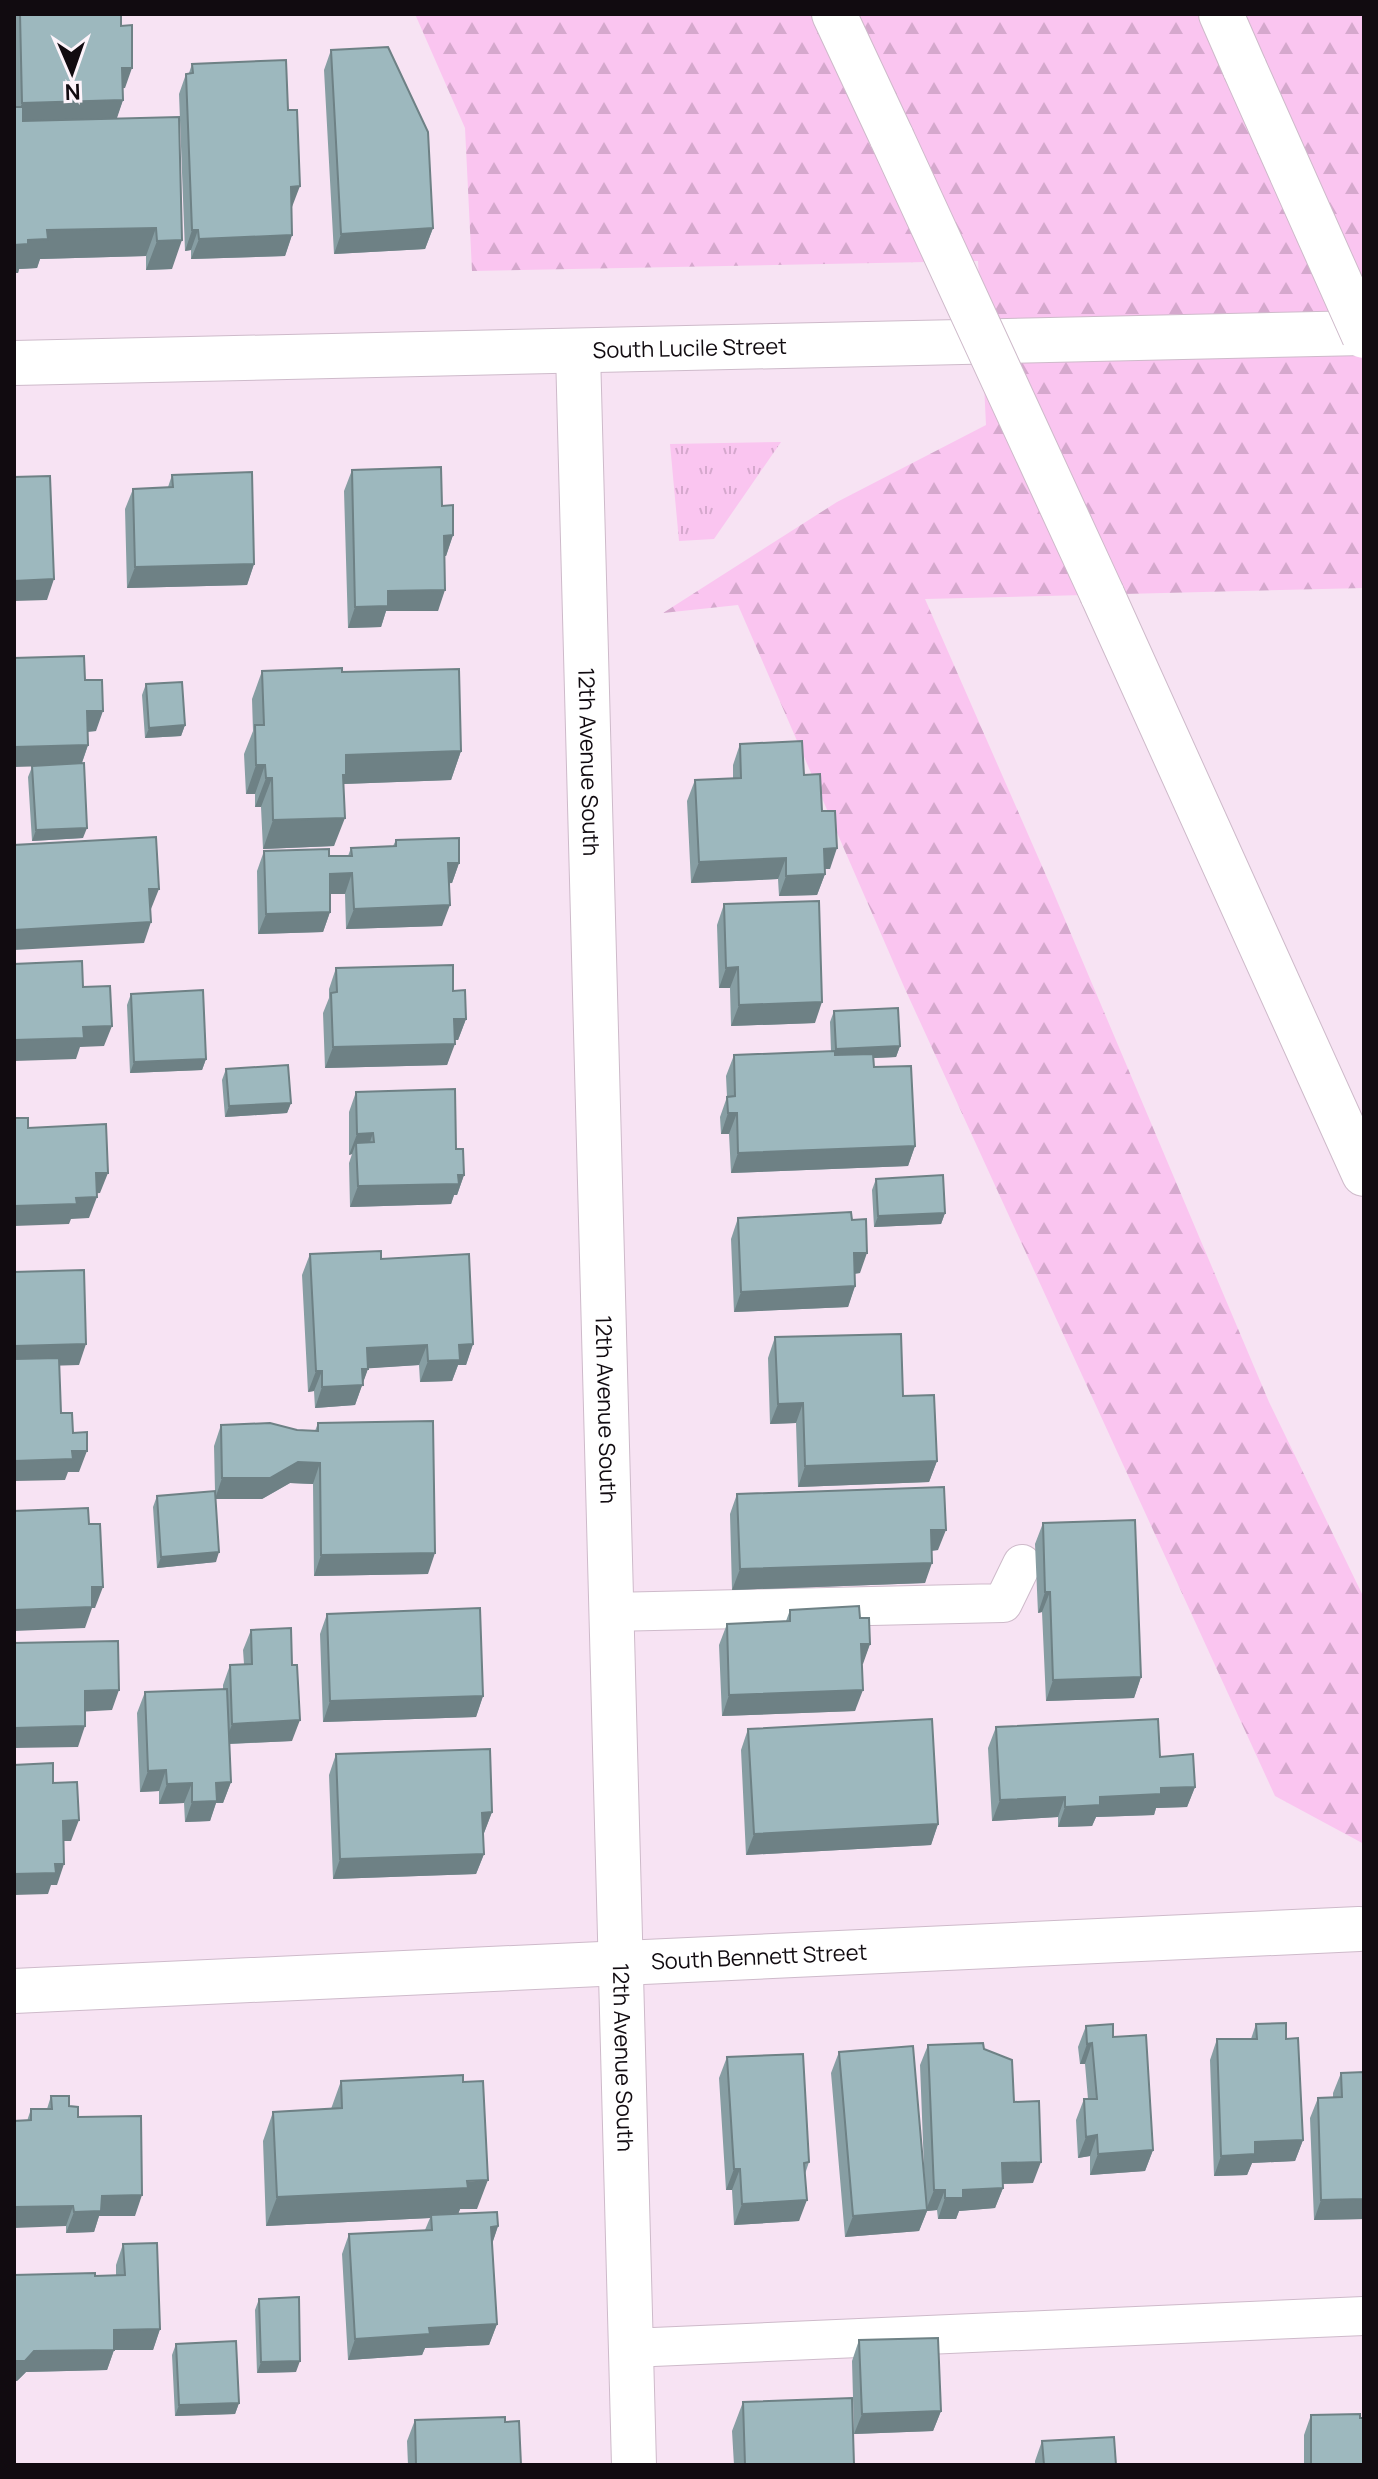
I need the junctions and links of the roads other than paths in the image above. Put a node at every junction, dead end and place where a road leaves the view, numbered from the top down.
1 (834, 14) edge
2 (1221, 14) edge
3 (1364, 335) edge
4 (578, 352) junction
5 (14, 363) edge
6 (1364, 1174) edge
7 (1022, 1564) dead end
8 (610, 1612) junction
9 (1359, 1929) dead end
10 (620, 1964) junction
11 (14, 1991) edge
12 (1364, 2316) edge
13 (630, 2348) junction
14 (634, 2465) edge

1 - 6 main road, bridge
2 - 3 main road, bridge
3 - 4 main road, South Lucile Street
4 - 5 main road, South Lucile Street
4 - 8 main road, 12th Avenue South
7 - 8 lane
8 - 10 main road, 12th Avenue South
9 - 10 main road, South Bennett Street
10 - 11 main road, South Bennett Street
10 - 13 main road, 12th Avenue South
12 - 13 lane
13 - 14 main road, 12th Avenue South

